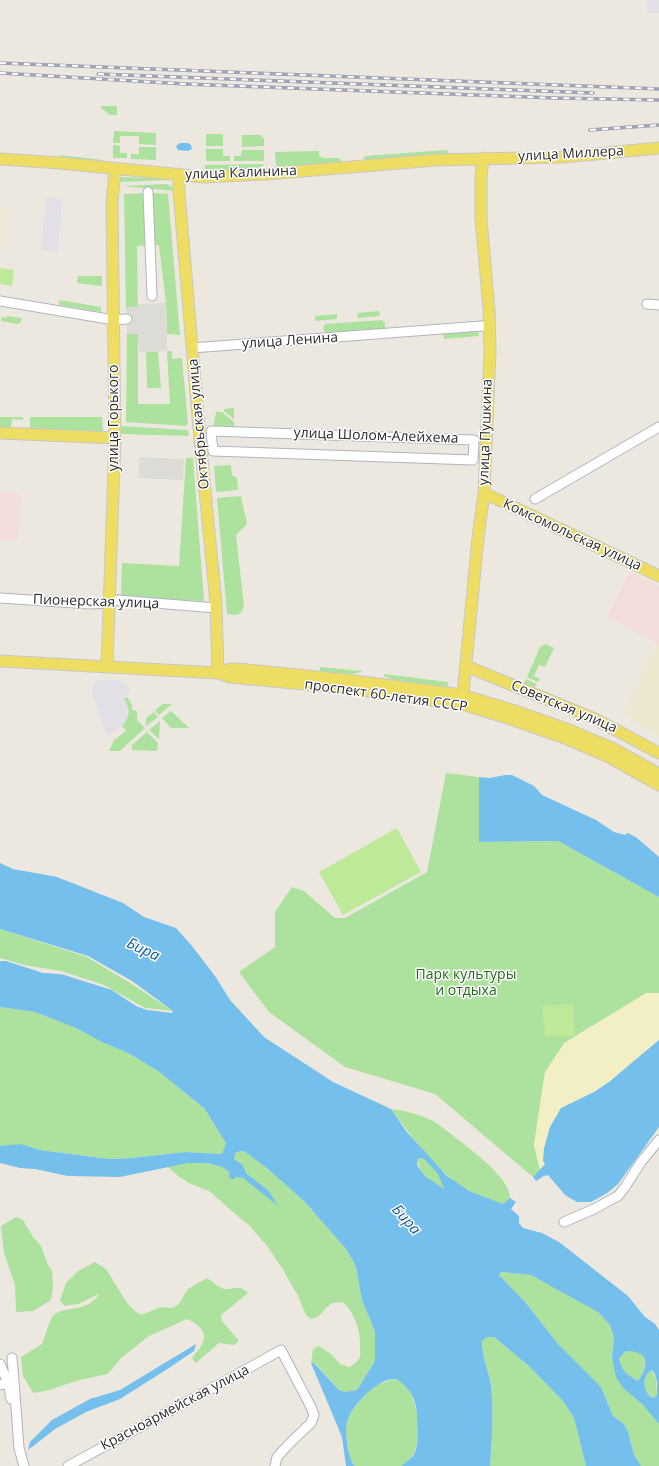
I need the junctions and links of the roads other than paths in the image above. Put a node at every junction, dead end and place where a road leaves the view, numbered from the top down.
1 (659, 148) edge
2 (483, 158) junction
3 (0, 159) edge
4 (115, 169) junction
5 (179, 174) junction
6 (148, 192) dead end
7 (152, 296) dead end
8 (0, 301) edge
9 (647, 304) dead end
10 (659, 305) edge
11 (126, 319) dead end
12 (114, 320) junction
13 (490, 327) junction
14 (192, 348) junction
15 (659, 427) edge
16 (0, 433) edge
17 (116, 438) junction
18 (213, 451) joint
19 (484, 493) junction
20 (534, 499) dead end
21 (659, 576) edge
22 (0, 598) edge
23 (110, 603) junction
24 (216, 608) junction
25 (0, 661) edge
26 (466, 666) junction
27 (107, 667) junction
28 (218, 673) junction
29 (462, 700) junction
30 (659, 753) edge
31 (659, 774) edge
32 (659, 784) edge
33 (659, 1140) edge
34 (564, 1222) dead end
35 (12, 1358) dead end
36 (0, 1364) edge
37 (4, 1384) edge
38 (19, 1448) junction
39 (24, 1466) edge
40 (68, 1466) edge
41 (275, 1466) edge

1 - 2 main road, улица Миллера
2 - 5 main road, улица Калинина
2 - 13 main road, улица Пушкина
3 - 4 main road, улица Калинина
4 - 5 main road, улица Калинина
4 - 12 main road, улица Горького
5 - 14 main road, Октябрьская улица
6 - 7 street
8 - 12 street
9 - 10 street
11 - 12 street
12 - 17 main road, улица Горького
13 - 14 street, улица Ленина
13 - 19 main road, улица Пушкина
14 - 24 main road, Октябрьская улица
15 - 20 street
16 - 17 main road
17 - 23 main road, улица Горького
18 - 18 street, улица Шолом-Алейхема
19 - 21 main road, Комсомольская улица
19 - 26 main road, улица Пушкина
22 - 23 street, Пионерская улица
23 - 24 street, Пионерская улица
23 - 27 main road, улица Горького
24 - 28 main road, Октябрьская улица
25 - 27 main road, проспект 60-летия СССР
26 - 29 main road, улица Пушкина
26 - 30 main road, Советская улица
27 - 28 main road, проспект 60-летия СССР
28 - 29 main road, проспект 60-летия СССР
28 - 29 main road, проспект 60-летия СССР
29 - 31 main road, проспект 60-летия СССР
29 - 32 main road, проспект 60-летия СССР
33 - 34 street
35 - 38 street
36 - 37 street
37 - 38 street
38 - 39 street
40 - 41 street, Красноармейская улица

